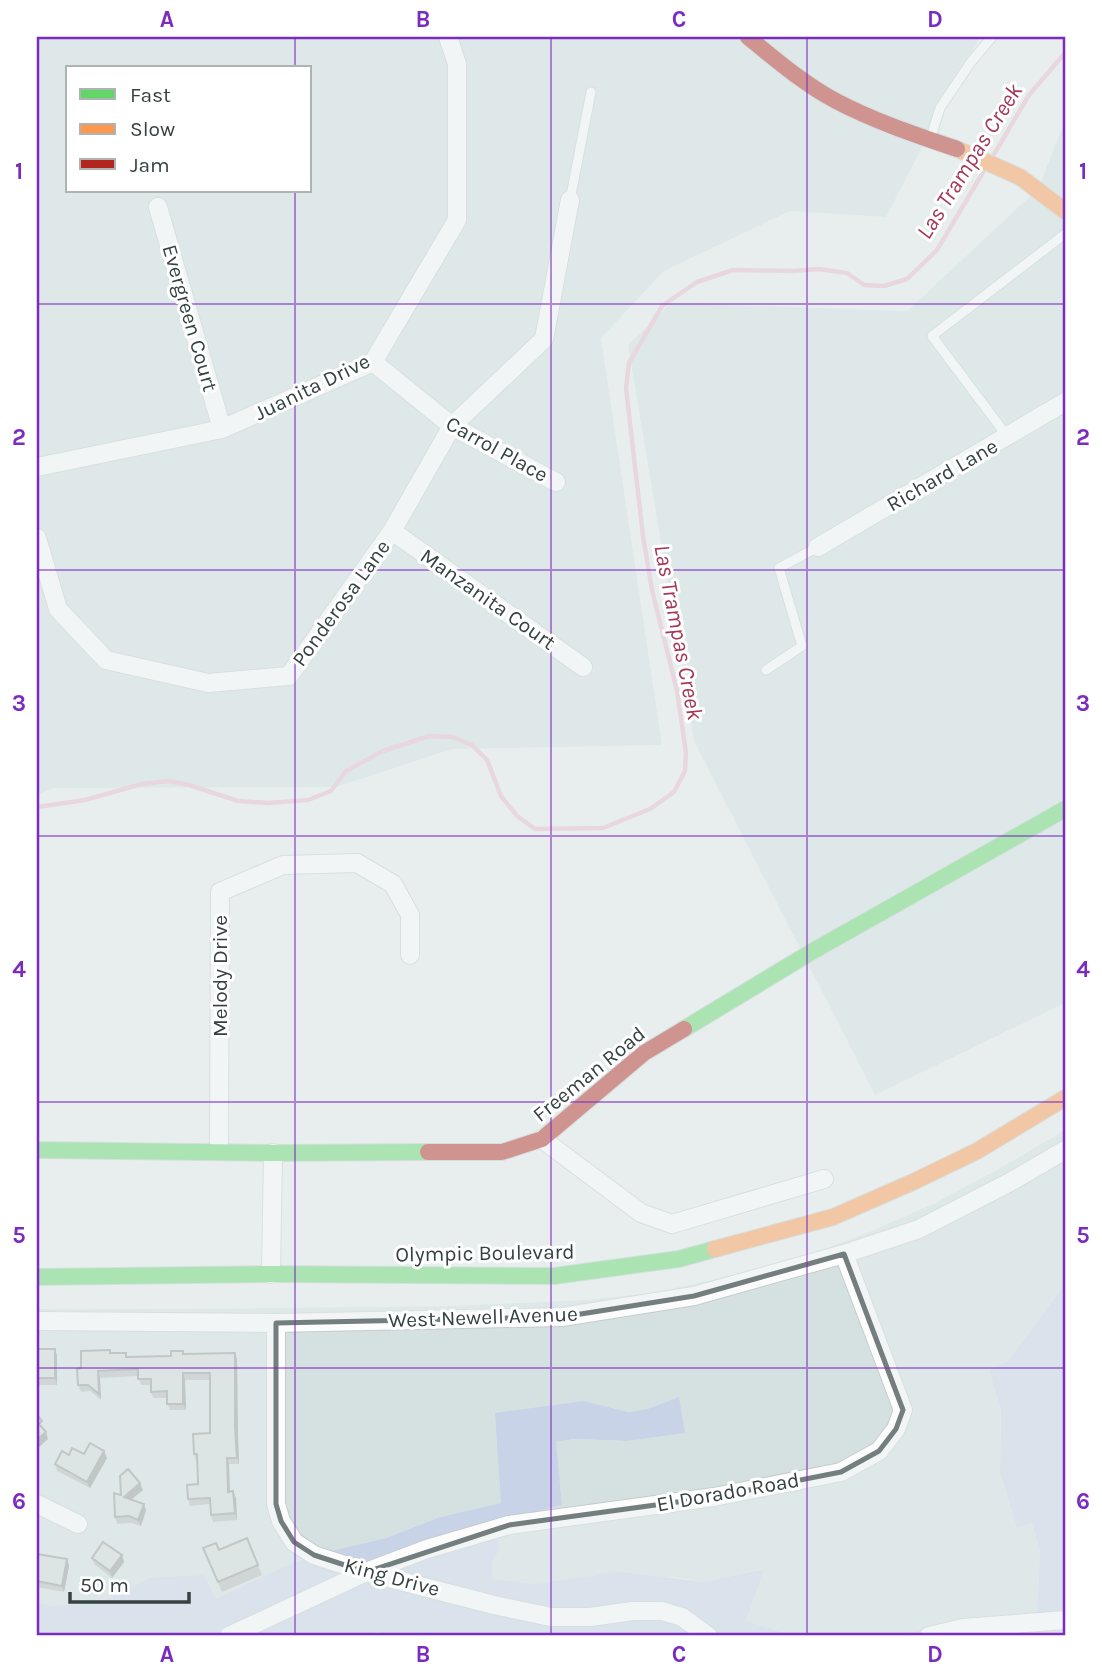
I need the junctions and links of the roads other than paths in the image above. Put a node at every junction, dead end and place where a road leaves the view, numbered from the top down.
1 (448, 37) edge
2 (748, 37) edge
3 (992, 37) edge
4 (591, 92) dead end
5 (930, 139) junction
6 (570, 200) joint
7 (158, 207) dead end
8 (1065, 211) edge
9 (1065, 233) edge
10 (373, 362) junction
11 (1065, 402) edge
12 (452, 426) junction
13 (222, 429) junction
14 (1007, 436) junction
15 (37, 467) edge
16 (556, 482) dead end
17 (392, 531) junction
18 (37, 538) edge
19 (818, 547) joint
20 (583, 667) dead end
21 (766, 670) dead end
22 (1065, 809) edge
23 (410, 955) dead end
24 (1065, 1097) edge
25 (542, 1139) junction
26 (37, 1150) edge
27 (1065, 1150) edge
28 (219, 1151) junction
29 (273, 1153) junction
30 (824, 1179) dead end
31 (844, 1254) junction
32 (271, 1274) junction
33 (37, 1277) edge
34 (37, 1321) edge
35 (276, 1323) junction
36 (37, 1504) edge
37 (78, 1524) dead end
38 (366, 1572) junction
39 (1065, 1620) edge
40 (229, 1636) edge
41 (708, 1636) edge
42 (929, 1636) edge

1 - 10 street, Juanita Drive
2 - 5 street
3 - 5 lane
4 - 6 lane
5 - 8 street
6 - 12 street, Ponderosa Lane
7 - 13 street, Evergreen Court
9 - 14 lane
10 - 12 street, Carrol Place
10 - 13 street, Juanita Drive
11 - 14 street, Richard Lane
12 - 16 street, Carrol Place
12 - 17 street, Ponderosa Lane
13 - 15 street, Juanita Drive
14 - 19 street, Richard Lane
17 - 18 street, Ponderosa Lane
17 - 20 street, Manzanita Court
19 - 21 lane
22 - 25 street, Freeman Road
23 - 28 street, Melody Drive
24 - 32 street, Olympic Boulevard
25 - 29 street, Freeman Road
25 - 30 street
26 - 28 street, Freeman Road
27 - 31 street, West Newell Avenue
28 - 29 street, Freeman Road
29 - 32 street
31 - 35 street, West Newell Avenue
31 - 38 street, El Dorado Road
32 - 33 street, Olympic Boulevard
34 - 35 street, West Newell Avenue
35 - 38 street, King Drive
36 - 37 street
38 - 40 street, El Dorado Road
38 - 41 street, King Drive
39 - 42 street

